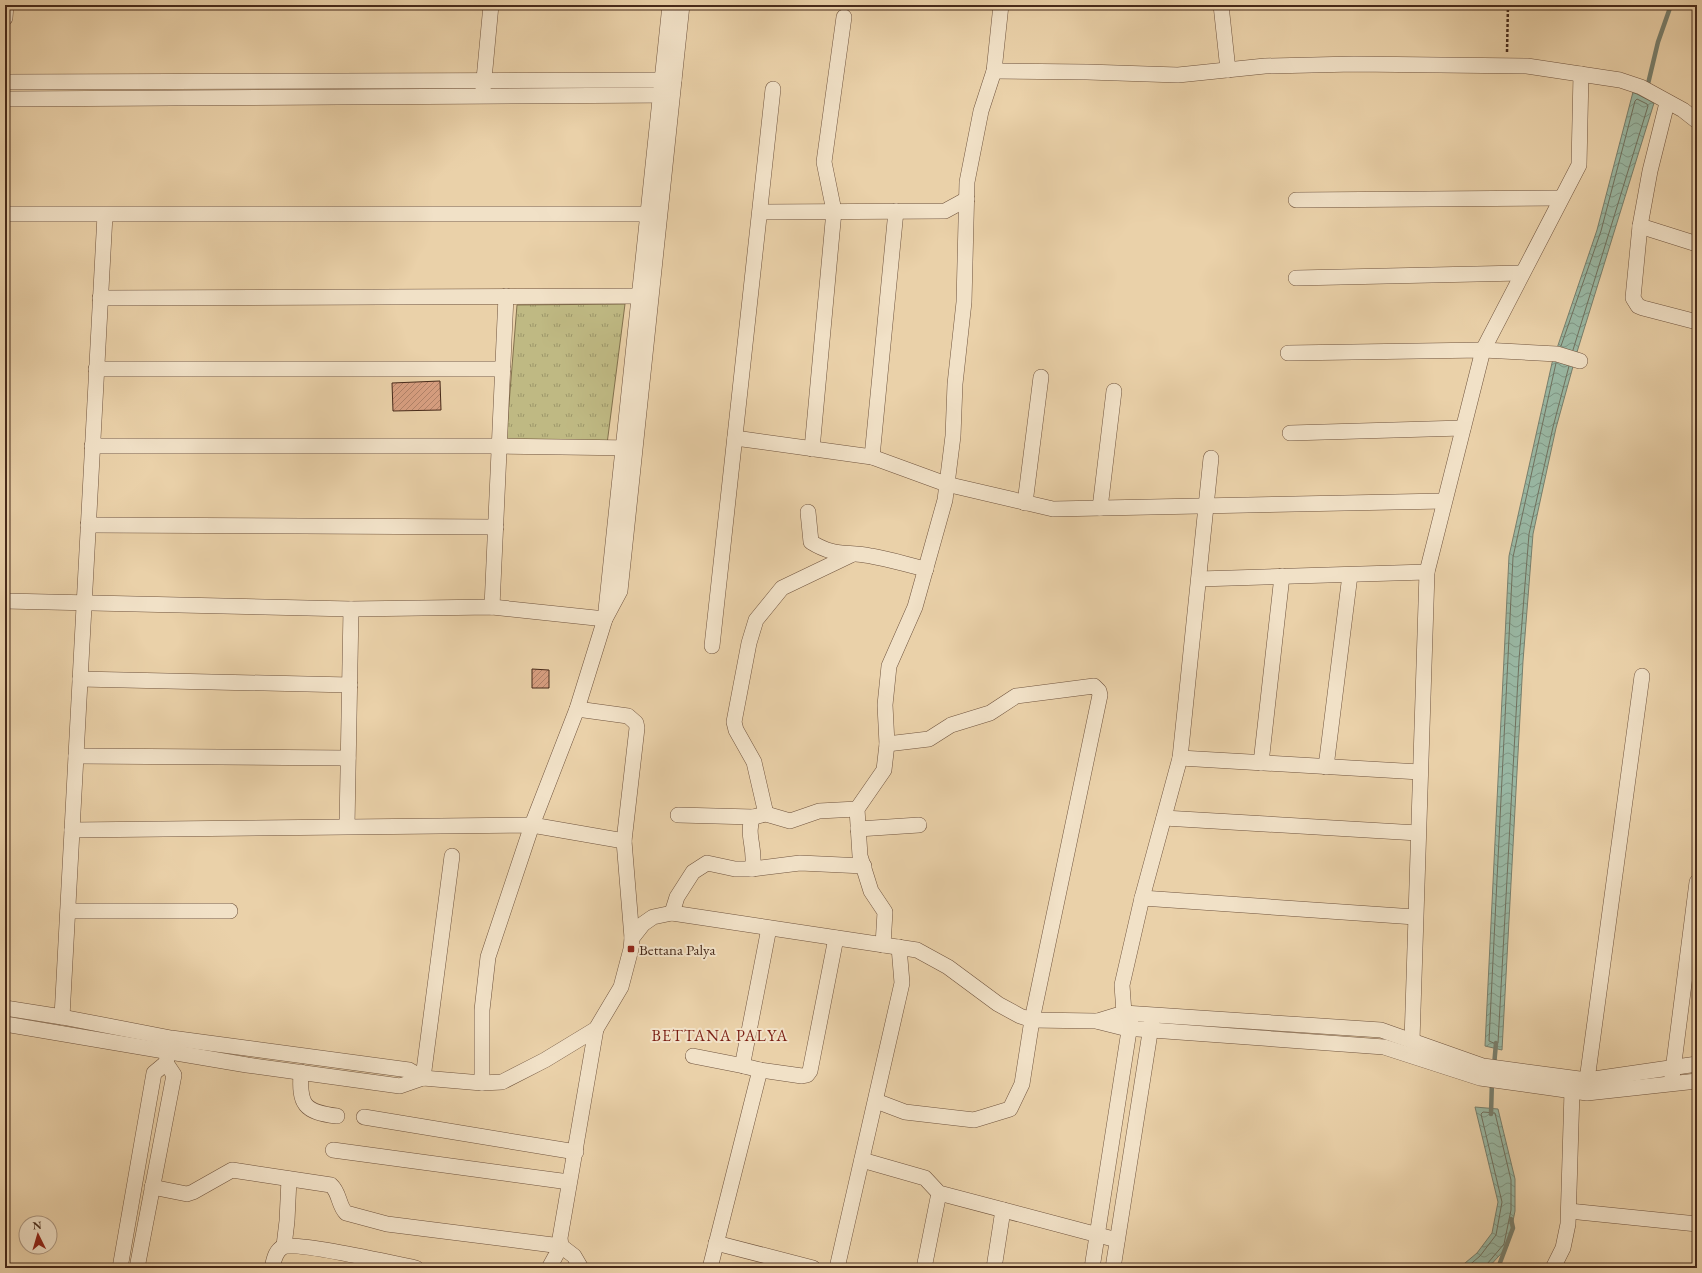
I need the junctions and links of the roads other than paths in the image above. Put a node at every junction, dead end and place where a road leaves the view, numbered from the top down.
1 (6, 5) edge
2 (491, 5) edge
3 (670, 5) edge
4 (682, 5) edge
5 (1001, 5) edge
6 (1222, 5) edge
7 (844, 17) dead end
8 (5, 18) edge
9 (1228, 70) junction
10 (994, 71) junction
11 (1581, 74) junction
12 (484, 80) junction
13 (668, 80) junction
14 (5, 82) edge
15 (773, 90) dead end
16 (666, 95) junction
17 (482, 97) junction
18 (5, 99) edge
19 (1662, 99) junction
20 (1697, 121) edge
21 (1561, 198) junction
22 (967, 200) junction
23 (1296, 200) dead end
24 (834, 211) junction
25 (896, 211) junction
26 (760, 212) junction
27 (5, 214) edge
28 (105, 214) junction
29 (654, 214) junction
30 (1640, 226) junction
31 (1697, 244) edge
32 (1522, 273) junction
33 (1296, 278) dead end
34 (506, 296) junction
35 (645, 296) junction
36 (100, 298) junction
37 (1697, 322) edge
38 (1483, 350) junction
39 (1288, 354) dead end
40 (1580, 361) dead end
41 (96, 369) junction
42 (503, 369) junction
43 (1042, 377) dead end
44 (1114, 392) dead end
45 (1463, 428) junction
46 (1290, 433) dead end
47 (735, 438) junction
48 (92, 446) junction
49 (500, 446) junction
50 (629, 448) junction
51 (812, 449) junction
52 (872, 457) junction
53 (1211, 458) dead end
54 (946, 484) junction
55 (1444, 501) junction
56 (1025, 503) junction
57 (1206, 505) junction
58 (1100, 508) junction
59 (808, 512) dead end
60 (88, 525) junction
61 (496, 527) junction
62 (852, 554) junction
63 (926, 569) junction
64 (1427, 572) junction
65 (1350, 575) junction
66 (1282, 576) junction
67 (1199, 579) junction
68 (5, 601) edge
69 (84, 603) junction
70 (492, 607) junction
71 (350, 610) junction
72 (605, 619) junction
73 (712, 646) dead end
74 (1642, 676) dead end
75 (80, 679) junction
76 (350, 685) junction
77 (577, 709) junction
78 (887, 744) junction
79 (76, 756) junction
80 (348, 758) junction
81 (1180, 758) junction
82 (1261, 763) junction
83 (1326, 767) junction
84 (1420, 772) junction
85 (857, 808) junction
86 (678, 815) dead end
87 (759, 815) junction
88 (1164, 818) junction
89 (532, 825) junction
90 (919, 825) dead end
91 (348, 826) junction
92 (858, 829) junction
93 (72, 830) junction
94 (1418, 834) junction
95 (624, 841) junction
96 (452, 856) dead end
97 (864, 866) junction
98 (752, 869) junction
99 (1697, 882) edge
100 (1142, 898) junction
101 (68, 911) junction
102 (230, 911) dead end
103 (672, 914) junction
104 (1415, 917) junction
105 (769, 928) junction
106 (632, 938) junction
107 (836, 938) junction
108 (882, 945) junction
109 (899, 947) junction
110 (5, 1008) edge
111 (62, 1017) junction
112 (1128, 1018) junction
113 (1032, 1020) junction
114 (1152, 1022) junction
115 (5, 1024) edge
116 (596, 1029) junction
117 (1386, 1039) junction
118 (1412, 1041) junction
119 (168, 1051) junction
120 (693, 1056) dead end
121 (1697, 1064) edge
122 (744, 1066) junction
123 (1672, 1068) junction
124 (760, 1070) junction
125 (301, 1072) junction
126 (1481, 1072) junction
127 (1505, 1075) junction
128 (423, 1078) junction
129 (1587, 1080) junction
130 (1697, 1081) edge
131 (482, 1083) junction
132 (1671, 1084) junction
133 (1572, 1091) junction
134 (876, 1101) junction
135 (337, 1116) dead end
136 (364, 1117) dead end
137 (333, 1150) dead end
138 (576, 1152) junction
139 (862, 1160) junction
140 (289, 1179) junction
141 (570, 1182) junction
142 (152, 1187) junction
143 (939, 1193) junction
144 (1003, 1210) junction
145 (1569, 1211) junction
146 (1697, 1224) edge
147 (1097, 1235) junction
148 (1118, 1240) junction
149 (716, 1244) junction
150 (284, 1246) junction
151 (561, 1246) junction
152 (120, 1268) edge
153 (137, 1268) edge
154 (272, 1268) edge
155 (416, 1268) edge
156 (549, 1268) edge
157 (581, 1268) edge
158 (710, 1268) edge
159 (813, 1268) edge
160 (837, 1268) edge
161 (924, 1268) edge
162 (994, 1268) edge
163 (1092, 1268) edge
164 (1113, 1268) edge
165 (1554, 1268) edge

1 - 8 street
2 - 12 street
3 - 13 street
4 - 13 street
5 - 10 street
6 - 9 street
7 - 24 street
9 - 10 street
9 - 11 street
10 - 22 street
11 - 19 street
11 - 21 street
12 - 13 street
12 - 14 street
12 - 17 street
13 - 16 street
15 - 26 street
16 - 17 street
16 - 29 street
17 - 18 street
19 - 20 street
19 - 30 street
21 - 23 street
21 - 32 street
22 - 25 street
22 - 54 street
24 - 25 street
24 - 26 street
24 - 51 street
25 - 52 street
26 - 47 street
27 - 28 street
28 - 29 street
28 - 36 street
29 - 35 street
30 - 31 street
30 - 37 street
32 - 33 street
32 - 38 street
34 - 35 street
34 - 36 street
34 - 42 street
35 - 50 street
36 - 41 street
38 - 39 street
38 - 40 street
38 - 45 street
41 - 42 street
41 - 48 street
42 - 49 street
43 - 56 street
44 - 58 street
45 - 46 street
45 - 55 street
47 - 51 street
47 - 73 street
48 - 49 street
48 - 60 street
49 - 50 street
49 - 61 street
50 - 72 street
50 - 72 street
51 - 52 street
52 - 54 street
53 - 57 street
54 - 56 street
54 - 63 street
55 - 57 street
55 - 64 street
56 - 58 street
57 - 58 street
57 - 67 street
59 - 62 street
60 - 61 street
60 - 69 street
61 - 70 street
62 - 63 street
62 - 87 street
63 - 78 street
64 - 65 street
64 - 84 street
65 - 66 street
65 - 83 street
66 - 67 street
66 - 82 street
67 - 81 street
68 - 69 street
69 - 71 street
69 - 75 street
70 - 71 street
70 - 72 street
71 - 76 street
72 - 77 street
74 - 129 street
75 - 76 street
75 - 79 street
76 - 80 street
77 - 89 street
77 - 95 street
78 - 85 street
78 - 113 street
79 - 80 street
79 - 93 street
80 - 91 street
81 - 82 street
81 - 88 street
82 - 83 street
83 - 84 street
84 - 94 street
85 - 87 street
85 - 92 street
86 - 87 street
87 - 98 street
88 - 94 street
88 - 100 street
89 - 91 street
89 - 95 street
89 - 131 street
90 - 92 street
91 - 93 street
92 - 97 street
93 - 101 street
94 - 104 street
95 - 106 street
96 - 128 street
97 - 98 street
97 - 108 street
98 - 103 street
99 - 123 street
100 - 104 street
100 - 112 street
101 - 102 street
101 - 111 street
103 - 105 street
103 - 106 street
104 - 118 street
105 - 107 street
105 - 122 street
106 - 116 street
107 - 108 street
107 - 124 street
108 - 109 street
109 - 113 street
109 - 134 street
110 - 111 street
111 - 119 street
112 - 113 street
112 - 114 street
112 - 147 street
113 - 134 street
114 - 117 street
114 - 148 street
115 - 119 street
116 - 131 street
116 - 138 street
117 - 118 street
117 - 126 street
118 - 126 street
119 - 125 street
119 - 128 street
119 - 142 street
119 - 152 street
120 - 122 street
121 - 123 street
122 - 124 street
123 - 129 street
123 - 132 street
124 - 149 street
125 - 128 street
125 - 135 street
126 - 127 street
127 - 129 street
127 - 133 street
128 - 131 street
130 - 132 street
132 - 133 street
133 - 145 street
134 - 139 street
136 - 138 street
137 - 141 street
138 - 141 street
139 - 143 street
139 - 160 street
140 - 142 street
140 - 150 street
140 - 151 street
141 - 151 street
142 - 153 street
143 - 144 street
143 - 161 street
144 - 147 street
144 - 162 street
145 - 146 street
145 - 165 street
147 - 148 street
147 - 163 street
148 - 164 street
149 - 158 street
149 - 159 street
150 - 154 street
150 - 155 street
151 - 156 street
151 - 157 street

